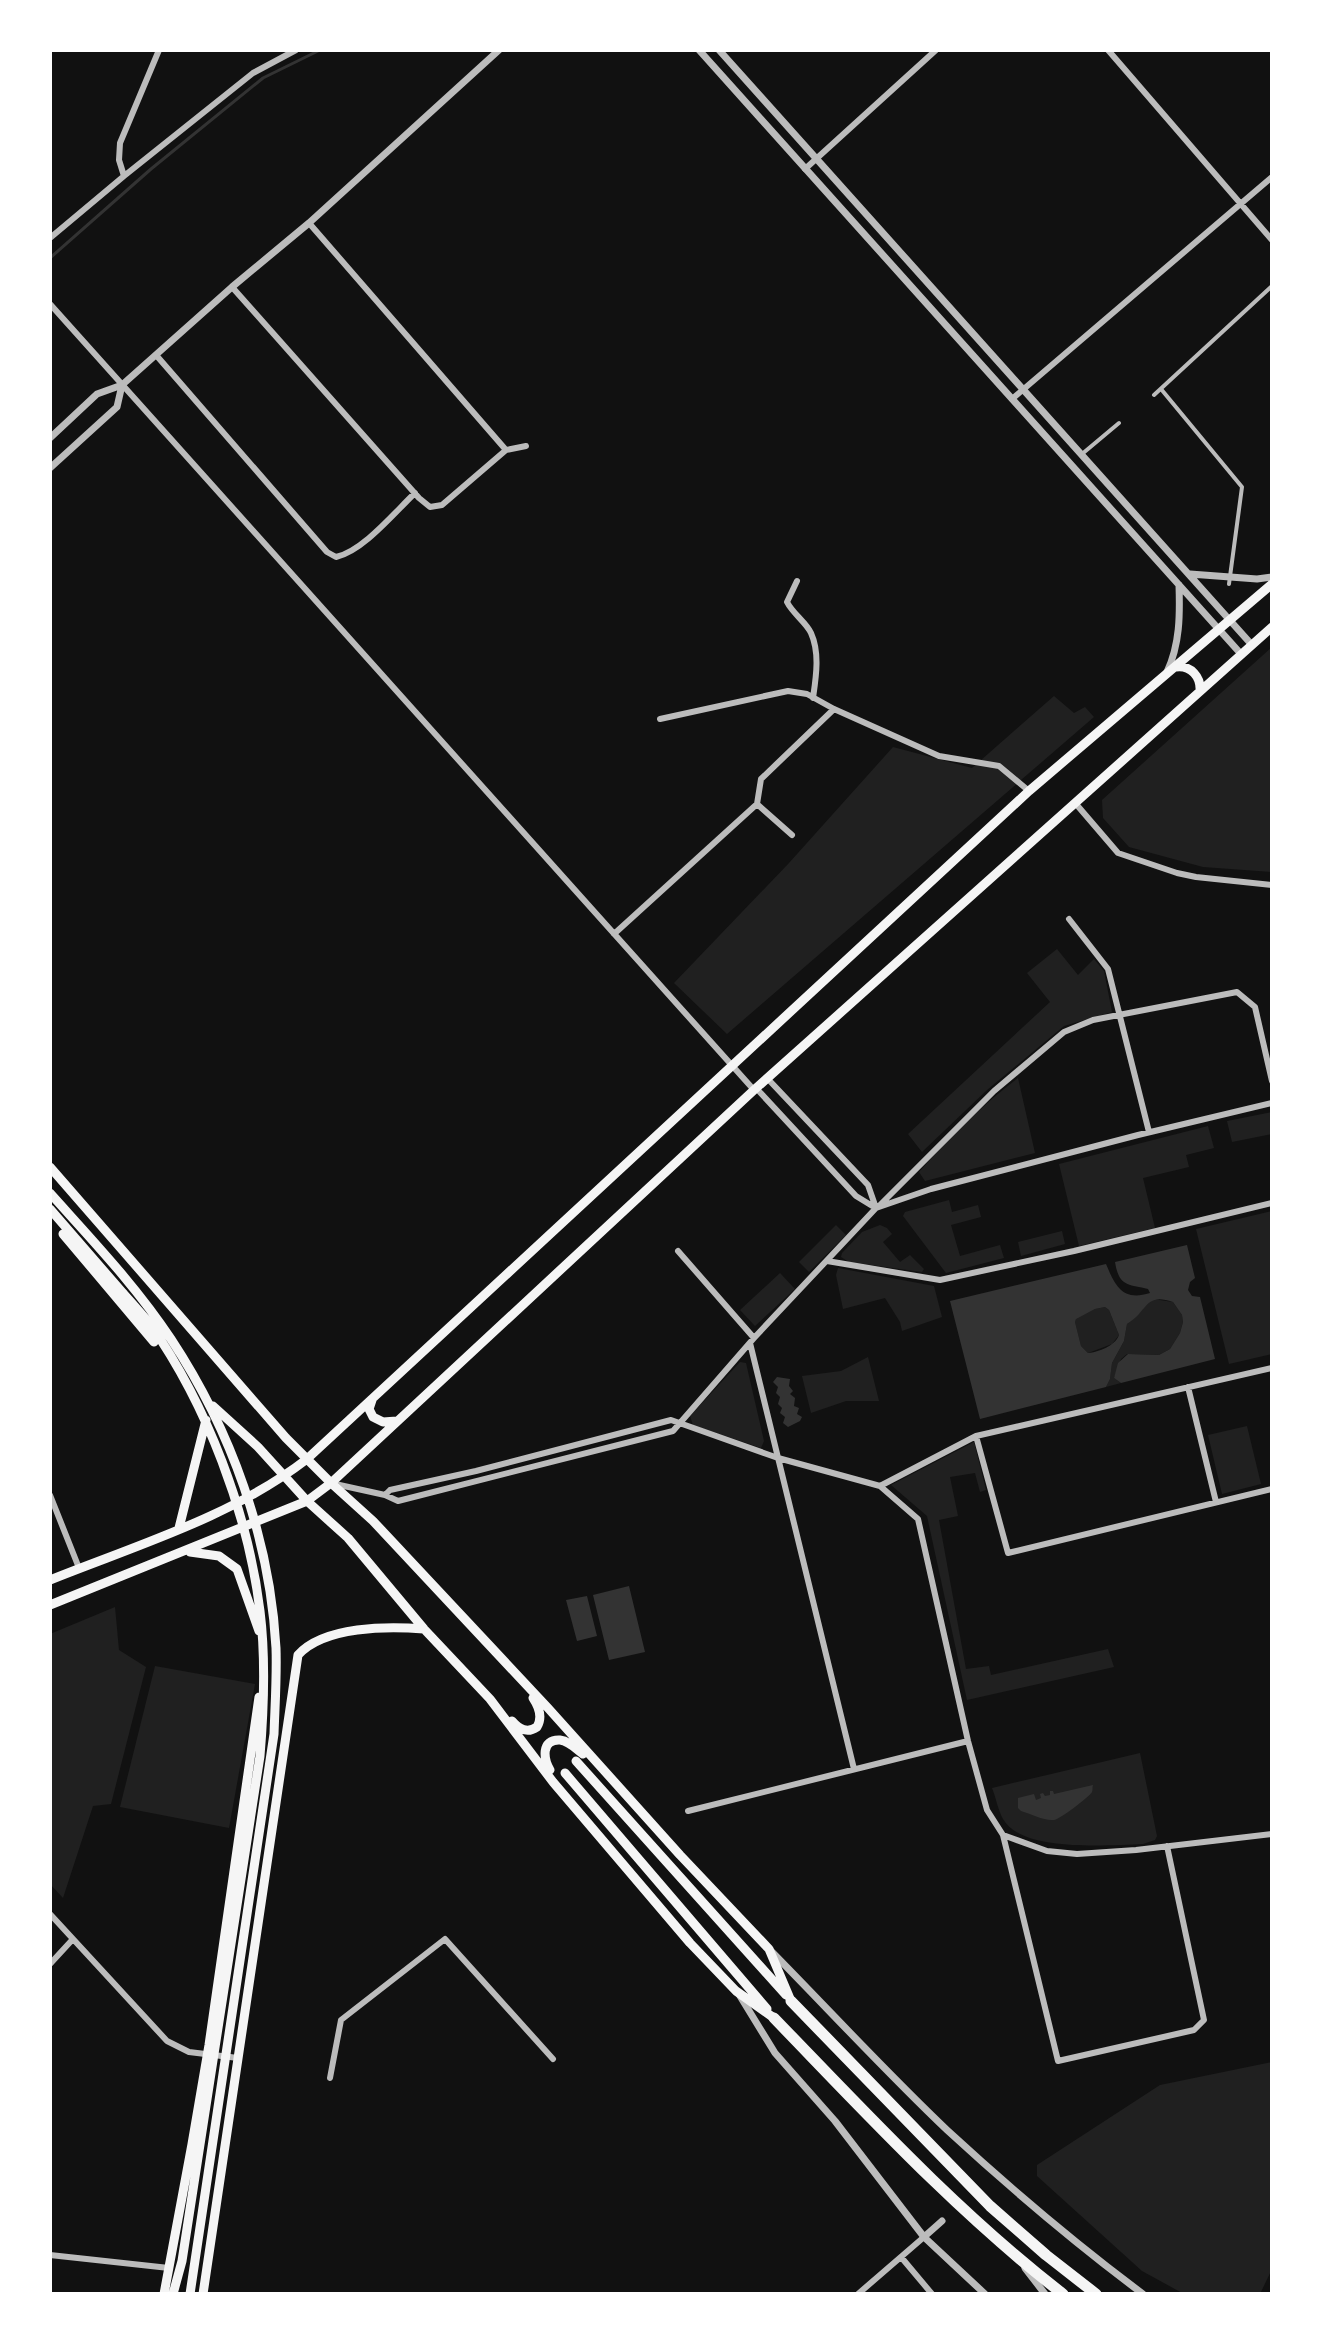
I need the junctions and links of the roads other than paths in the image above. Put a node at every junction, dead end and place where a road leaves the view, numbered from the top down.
1 (159, 50) edge
2 (296, 50) edge
3 (499, 50) edge
4 (699, 50) edge
5 (719, 50) edge
6 (936, 50) edge
7 (1108, 50) edge
8 (816, 159) junction
9 (805, 169) junction
10 (124, 176) junction
11 (1272, 177) edge
12 (1242, 204) junction
13 (309, 223) junction
14 (50, 238) edge
15 (1272, 240) edge
16 (1272, 286) edge
17 (232, 287) junction
18 (50, 304) edge
19 (156, 355) junction
20 (122, 385) junction
21 (1023, 389) junction
22 (1161, 389) junction
23 (1154, 395) dead end
24 (1012, 399) junction
25 (1119, 423) dead end
26 (50, 438) edge
27 (526, 446) dead end
28 (506, 450) junction
29 (1082, 454) junction
30 (50, 468) edge
31 (415, 493) junction
32 (1189, 574) junction
33 (1272, 577) edge
34 (1230, 580) junction
35 (797, 581) dead end
36 (1272, 584) edge
37 (1179, 585) junction
38 (1231, 621) junction
39 (1272, 627) edge
40 (1220, 630) junction
41 (1252, 645) junction
42 (1241, 654) junction
43 (1171, 671) junction
44 (1200, 691) junction
45 (813, 698) junction
46 (834, 709) junction
47 (660, 719) dead end
48 (1029, 791) junction
49 (757, 804) junction
50 (1076, 804) junction
51 (792, 835) dead end
52 (1272, 885) edge
53 (1069, 919) dead end
54 (614, 934) junction
55 (1119, 1014) junction
56 (731, 1065) junction
57 (767, 1078) junction
58 (1272, 1081) edge
59 (755, 1089) junction
60 (1272, 1103) edge
61 (1149, 1132) junction
62 (50, 1167) edge
63 (50, 1193) edge
64 (1272, 1203) edge
65 (876, 1208) junction
66 (50, 1209) edge
67 (50, 1218) edge
68 (678, 1251) dead end
69 (827, 1261) junction
70 (752, 1340) junction
71 (1272, 1368) edge
72 (1188, 1387) junction
73 (196, 1391) junction
74 (372, 1400) junction
75 (397, 1421) junction
76 (679, 1424) junction
77 (976, 1436) junction
78 (778, 1458) junction
79 (307, 1459) junction
80 (284, 1477) junction
81 (331, 1483) junction
82 (880, 1486) junction
83 (1272, 1489) edge
84 (50, 1495) edge
85 (385, 1495) junction
86 (307, 1501) junction
87 (1216, 1502) junction
88 (179, 1528) junction
89 (186, 1551) junction
90 (79, 1568) junction
91 (50, 1580) edge
92 (50, 1605) edge
93 (424, 1629) junction
94 (521, 1680) junction
95 (490, 1699) junction
96 (968, 1741) junction
97 (576, 1761) dead end
98 (854, 1769) junction
99 (604, 1771) junction
100 (565, 1773) dead end
101 (569, 1800) junction
102 (688, 1811) dead end
103 (1272, 1834) edge
104 (1003, 1835) junction
105 (1167, 1846) junction
106 (50, 1914) edge
107 (73, 1939) junction
108 (769, 1949) junction
109 (50, 1964) edge
110 (736, 1991) junction
111 (791, 2001) junction
112 (774, 2018) junction
113 (207, 2056) junction
114 (238, 2058) junction
115 (553, 2059) dead end
116 (330, 2078) dead end
117 (995, 2174) junction
118 (988, 2181) dead end
119 (942, 2221) dead end
120 (924, 2237) junction
121 (50, 2255) edge
122 (901, 2257) junction
123 (1019, 2259) junction
124 (169, 2268) junction
125 (1095, 2292) edge
126 (164, 2294) edge
127 (173, 2294) edge
128 (190, 2294) edge
129 (203, 2294) edge
130 (858, 2294) edge
131 (932, 2294) edge
132 (985, 2294) edge
133 (1045, 2294) edge
134 (1063, 2294) edge
135 (1143, 2294) edge

1 - 10 street
2 - 10 street
3 - 13 street
4 - 9 street
5 - 8 street
6 - 8 street
7 - 12 street
8 - 9 street
8 - 21 street
9 - 24 street
10 - 14 street
11 - 12 street
12 - 15 street
12 - 21 street
13 - 17 street
13 - 28 street
16 - 22 street
17 - 19 street
17 - 31 street
18 - 20 street
19 - 20 street
19 - 31 street
20 - 26 street
20 - 30 street
20 - 54 street
21 - 24 street
21 - 29 street
22 - 23 street
22 - 34 street
24 - 37 street
25 - 29 street
27 - 28 street
28 - 31 street
29 - 32 street
32 - 34 street
32 - 38 street
33 - 34 street
35 - 45 street
36 - 38 main road
37 - 40 street
37 - 43 street
38 - 40 main road
38 - 41 street
39 - 41 main road
40 - 42 street
40 - 43 main road
41 - 42 main road
42 - 44 main road
43 - 44 main road
43 - 48 main road
44 - 50 main road
45 - 46 street
45 - 47 street
46 - 48 street
46 - 49 street
48 - 56 main road
49 - 51 street
49 - 54 street
50 - 52 street
50 - 57 main road
53 - 55 street
54 - 56 street
55 - 58 street
55 - 61 street
55 - 65 street
56 - 59 street
56 - 74 main road
57 - 59 main road
57 - 65 street
59 - 65 street
59 - 75 main road
60 - 61 street
61 - 65 street
62 - 79 main road
63 - 128 main road
64 - 69 street
65 - 69 street
66 - 127 main road
67 - 73 main road
68 - 70 street
69 - 70 street
70 - 76 street
70 - 78 street
71 - 72 street
72 - 77 street
72 - 87 street
73 - 80 main road
73 - 88 main road
74 - 75 main road
74 - 79 main road
75 - 81 main road
76 - 78 street
76 - 85 street
76 - 85 street
77 - 82 street
77 - 87 street
78 - 82 street
78 - 98 street
79 - 80 main road
79 - 81 main road
80 - 86 main road
80 - 88 main road
81 - 85 street
81 - 86 main road
81 - 94 main road
82 - 96 street
83 - 87 street
84 - 90 street
86 - 89 main road
86 - 93 main road
88 - 90 main road
89 - 92 main road
89 - 113 main road
90 - 91 main road
93 - 95 main road
93 - 114 main road
94 - 95 main road
94 - 99 main road
95 - 101 main road
96 - 98 street
96 - 104 street
97 - 111 main road
98 - 102 street
99 - 101 main road
99 - 108 main road
100 - 112 main road
101 - 110 main road
103 - 105 street
104 - 105 street
104 - 105 street
106 - 107 street
107 - 109 street
107 - 113 street
108 - 111 main road
108 - 117 street
110 - 112 main road
110 - 120 street
111 - 125 highway
112 - 123 highway
113 - 114 street
113 - 124 main road
114 - 129 main road
115 - 116 street
117 - 118 street
117 - 135 street
119 - 120 street
120 - 122 street
120 - 132 street
121 - 124 street
122 - 130 street
122 - 131 street
123 - 133 street
123 - 134 highway
124 - 126 main road

